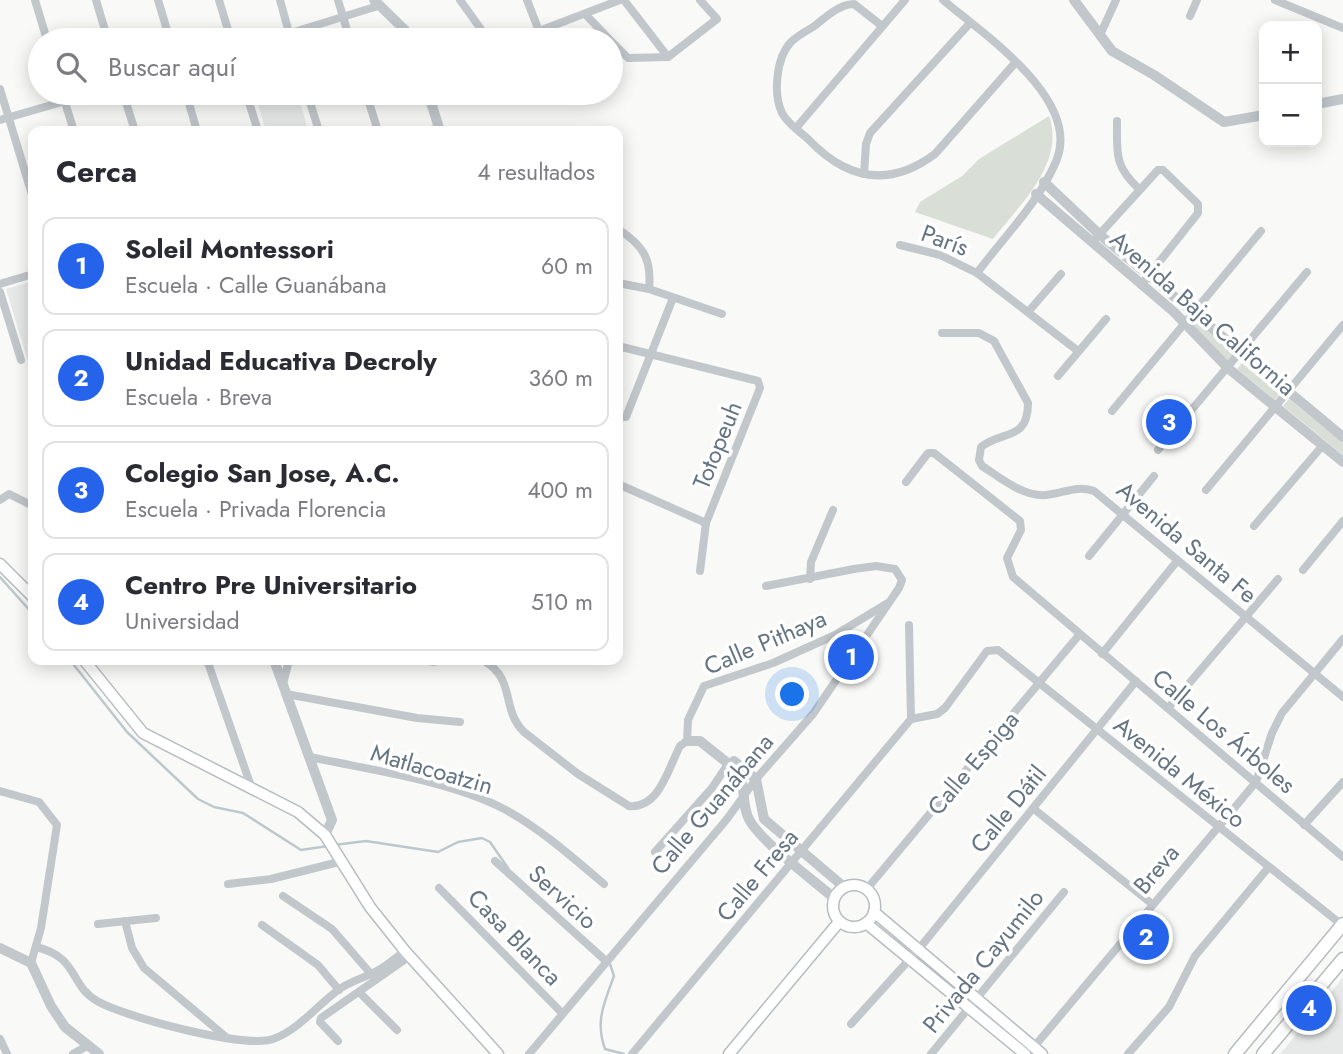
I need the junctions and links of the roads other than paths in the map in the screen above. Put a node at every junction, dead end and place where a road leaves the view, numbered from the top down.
1 (35, 0) edge
2 (96, 0) edge
3 (158, 0) edge
4 (219, 0) edge
5 (279, 0) edge
6 (338, 0) edge
7 (460, 0) edge
8 (527, 0) edge
9 (622, 0) edge
10 (700, 0) edge
11 (905, 0) edge
12 (943, 0) edge
13 (1074, 0) edge
14 (1116, 0) edge
15 (1197, 0) edge
16 (1276, 0) edge
17 (376, 3) edge
18 (586, 15) junction
19 (1190, 16) dead end
20 (343, 18) junction
21 (970, 23) junction
22 (882, 26) junction
23 (43, 28) edge
24 (104, 28) edge
25 (166, 28) edge
26 (227, 28) edge
27 (287, 28) edge
28 (315, 28) edge
29 (346, 28) edge
30 (402, 28) edge
31 (476, 28) edge
32 (538, 28) edge
33 (548, 28) edge
34 (598, 28) edge
35 (1343, 28) edge
36 (1100, 35) junction
37 (623, 53) edge
38 (668, 57) junction
39 (1015, 63) junction
40 (0, 89) edge
41 (1343, 99) edge
42 (1322, 103) edge
43 (42, 105) edge
44 (66, 105) edge
45 (127, 105) edge
46 (189, 105) edge
47 (250, 105) edge
48 (311, 105) edge
49 (370, 105) edge
50 (432, 105) edge
51 (1259, 116) edge
52 (5, 119) edge
53 (1117, 121) dead end
54 (72, 126) edge
55 (134, 126) edge
56 (196, 126) edge
57 (256, 126) edge
58 (317, 126) edge
59 (376, 126) edge
60 (438, 126) edge
61 (796, 128) junction
62 (864, 174) junction
63 (1044, 182) junction
64 (28, 184) edge
65 (1139, 189) junction
66 (1036, 194) junction
67 (1261, 230) dead end
68 (623, 233) edge
69 (1099, 234) junction
70 (1092, 244) junction
71 (900, 245) dead end
72 (1307, 272) dead end
73 (977, 273) junction
74 (1061, 274) dead end
75 (1150, 275) junction
76 (28, 276) edge
77 (0, 284) edge
78 (623, 284) edge
79 (1141, 285) junction
80 (649, 289) junction
81 (0, 292) edge
82 (673, 298) junction
83 (1028, 312) junction
84 (1194, 313) junction
85 (722, 314) dead end
86 (1106, 319) dead end
87 (1186, 323) junction
88 (1343, 325) edge
89 (942, 333) dead end
90 (623, 348) edge
91 (1078, 351) junction
92 (1240, 354) junction
93 (650, 356) junction
94 (21, 360) dead end
95 (1229, 369) junction
96 (1058, 376) dead end
97 (1289, 392) junction
98 (1277, 407) junction
99 (1112, 411) dead end
100 (623, 414) edge
101 (1343, 422) edge
102 (1339, 434) edge
103 (1323, 446) junction
104 (1158, 450) dead end
105 (1343, 461) edge
106 (1154, 476) dead end
107 (906, 482) dead end
108 (623, 486) edge
109 (1206, 491) dead end
110 (0, 500) edge
111 (28, 504) edge
112 (833, 510) dead end
113 (1123, 514) junction
114 (1343, 521) edge
115 (706, 523) junction
116 (1254, 526) dead end
117 (1089, 556) dead end
118 (1178, 561) junction
119 (0, 564) edge
120 (1303, 570) dead end
121 (700, 571) dead end
122 (810, 579) junction
123 (1278, 579) dead end
124 (766, 586) dead end
125 (28, 592) edge
126 (890, 601) junction
127 (1247, 617) junction
128 (909, 625) dead end
129 (1079, 635) junction
130 (1343, 639) edge
131 (1102, 654) junction
132 (88, 665) edge
133 (209, 665) edge
134 (276, 665) edge
135 (288, 665) edge
136 (491, 665) edge
137 (1314, 673) junction
138 (1136, 681) junction
139 (1040, 683) junction
140 (284, 690) junction
141 (1343, 697) edge
142 (1169, 707) junction
143 (911, 719) junction
144 (460, 722) dead end
145 (1097, 730) junction
146 (687, 741) junction
147 (714, 753) junction
148 (310, 757) junction
149 (728, 764) junction
150 (755, 779) junction
151 (1256, 782) junction
152 (1343, 782) edge
153 (252, 789) junction
154 (0, 791) edge
155 (744, 793) junction
156 (1034, 809) junction
157 (727, 819) junction
158 (748, 819) junction
159 (1304, 825) junction
160 (1217, 827) junction
161 (327, 837) junction
162 (655, 852) dead end
163 (802, 852) junction
164 (1343, 857) edge
165 (340, 858) junction
166 (495, 861) dead end
167 (792, 863) junction
168 (1268, 868) junction
169 (228, 884) dead end
170 (604, 884) dead end
171 (844, 887) junction
172 (439, 888) dead end
173 (866, 890) junction
174 (1063, 892) dead end
175 (283, 896) dead end
176 (834, 898) junction
177 (1152, 904) junction
178 (874, 912) junction
179 (156, 918) dead end
180 (124, 921) junction
181 (839, 922) junction
182 (866, 923) junction
183 (98, 924) dead end
184 (1343, 924) edge
185 (262, 925) dead end
186 (36, 947) junction
187 (0, 948) edge
188 (918, 950) junction
189 (407, 953) junction
190 (1343, 959) edge
191 (909, 960) junction
192 (606, 961) junction
193 (31, 963) junction
194 (371, 974) junction
195 (339, 990) junction
196 (360, 993) junction
197 (977, 998) junction
198 (969, 1009) junction
199 (562, 1013) junction
200 (851, 1024) dead end
201 (397, 1030) dead end
202 (227, 1037) junction
203 (0, 1039) edge
204 (338, 1041) dead end
205 (87, 1046) junction
206 (1032, 1052) edge
207 (7, 1054) edge
208 (74, 1054) edge
209 (99, 1054) edge
210 (498, 1054) edge
211 (529, 1054) edge
212 (632, 1054) edge
213 (729, 1054) edge
214 (932, 1054) edge
215 (1128, 1054) edge
216 (1236, 1054) edge
217 (1263, 1054) edge

1 - 23 street
2 - 24 street
3 - 25 street
4 - 26 street
5 - 27 street
6 - 20 street
7 - 31 street
8 - 32 street
9 - 18 street
9 - 38 street
10 - 38 street
11 - 22 street
12 - 21 street
13 - 36 street
14 - 36 street
15 - 19 street
16 - 35 street
17 - 20 street
17 - 30 street
18 - 33 street
18 - 34 street
20 - 28 street
20 - 29 street
21 - 39 street
21 - 62 street
22 - 61 street
22 - 61 street
36 - 51 street
37 - 38 street
39 - 62 street
39 - 63 street
40 - 52 street
41 - 42 street
43 - 52 street
44 - 54 street
45 - 55 street
46 - 56 street
47 - 57 street
48 - 58 street
49 - 59 street
50 - 60 street
52 - 64 street
53 - 65 street
61 - 62 street
63 - 66 street
63 - 69 street, Avenida Baja California
65 - 69 street
65 - 75 street
66 - 70 street, Avenida Baja California
66 - 73 street
67 - 84 street
68 - 80 street
69 - 70 street
69 - 75 street, Avenida Baja California
70 - 79 street, Avenida Baja California
71 - 73 street, París
72 - 92 street
73 - 83 street
74 - 83 street
75 - 79 street
75 - 84 street, Avenida Baja California
76 - 77 street
78 - 80 street
79 - 87 street, Avenida Baja California
80 - 82 street
81 - 94 street
82 - 85 street
82 - 93 street
83 - 91 street
84 - 87 street
84 - 92 street, Avenida Baja California
86 - 91 street
87 - 95 street, Avenida Baja California
87 - 99 street
88 - 97 street
89 - 113 street, Avenida Santa Fe
90 - 93 street
91 - 96 street
92 - 95 street
92 - 97 street, Avenida Baja California
93 - 100 street
93 - 115 street, Totopeuh
95 - 98 street, Avenida Baja California
95 - 104 street
97 - 98 street
97 - 102 street, Avenida Baja California
98 - 103 street, Avenida Baja California
98 - 109 street
101 - 102 street
103 - 105 street, Avenida Baja California
103 - 116 street
106 - 113 street
107 - 129 street, Calle Los Árboles
108 - 115 street
110 - 111 street
112 - 122 street
113 - 117 street
113 - 118 street, Avenida Santa Fe
114 - 120 street
115 - 121 street, Totopeuh
118 - 127 street, Avenida Santa Fe
118 - 131 street
119 - 125 main road
122 - 124 street, Calle Guanábana
122 - 126 street, Calle Guanábana
123 - 127 street
126 - 146 street, Calle Pithaya
126 - 150 street, Calle Guanábana
127 - 137 street, Avenida Santa Fe
127 - 142 street
128 - 143 street
129 - 131 street, Calle Los Árboles
129 - 139 street, Calle Espiga
130 - 137 street
131 - 138 street, Calle Los Árboles
132 - 153 main road
133 - 153 street
134 - 140 street
135 - 140 street
136 - 146 street
137 - 141 street, Avenida Santa Fe
137 - 151 street
138 - 142 street, Calle Los Árboles
138 - 145 street, Calle Dátil
139 - 143 street, Avenida México
139 - 145 street, Avenida México
139 - 173 street, Calle Espiga
140 - 144 street
140 - 148 street
142 - 151 street, Calle Los Árboles
143 - 163 street, Calle Fresa
145 - 156 street, Calle Dátil
145 - 160 street, Avenida México
146 - 147 street
147 - 149 street
147 - 150 street
148 - 161 street
148 - 170 street, Matlacoatzin
149 - 155 street
149 - 162 street
150 - 155 street, Calle Guanábana
150 - 163 street
151 - 159 street, Calle Los Árboles
151 - 160 street, Breva
152 - 159 street
153 - 161 main road
154 - 186 street
155 - 157 street, Calle Guanábana
155 - 158 street
156 - 177 street
156 - 188 street, Calle Dátil
157 - 158 street
157 - 192 street, Calle Guanábana
158 - 167 street
159 - 164 street, Calle Los Árboles
160 - 168 street, Avenida México
160 - 177 street, Breva
161 - 165 main road
163 - 167 street, Calle Fresa
163 - 171 street
165 - 169 street
165 - 189 main road
166 - 192 street, Servicio
167 - 176 street
167 - 212 street, Calle Fresa
168 - 184 street, Avenida México
168 - 215 street
171 - 173 main road
171 - 176 main road
172 - 199 street, Casa Blanca
173 - 178 main road
174 - 197 street, Privada Cayumilo
175 - 194 street
176 - 181 main road
177 - 206 street, Breva
178 - 182 main road
178 - 188 main road
179 - 180 street
180 - 183 street
180 - 202 street
181 - 182 main road
181 - 213 main road
182 - 191 main road
184 - 216 main road
185 - 195 street
186 - 193 street
186 - 202 street
187 - 193 street
188 - 191 street, Calle Dátil
188 - 197 main road
189 - 194 street
189 - 196 street
189 - 210 main road
190 - 217 main road
191 - 198 main road
191 - 200 street, Calle Dátil
192 - 199 street, Calle Guanábana
193 - 205 street
194 - 195 street
195 - 202 street
196 - 201 street
196 - 204 street
197 - 198 street, Privada Cayumilo
197 - 206 main road
198 - 206 main road
198 - 214 street, Privada Cayumilo
199 - 211 street, Calle Guanábana
203 - 207 street
205 - 208 street
205 - 209 street

